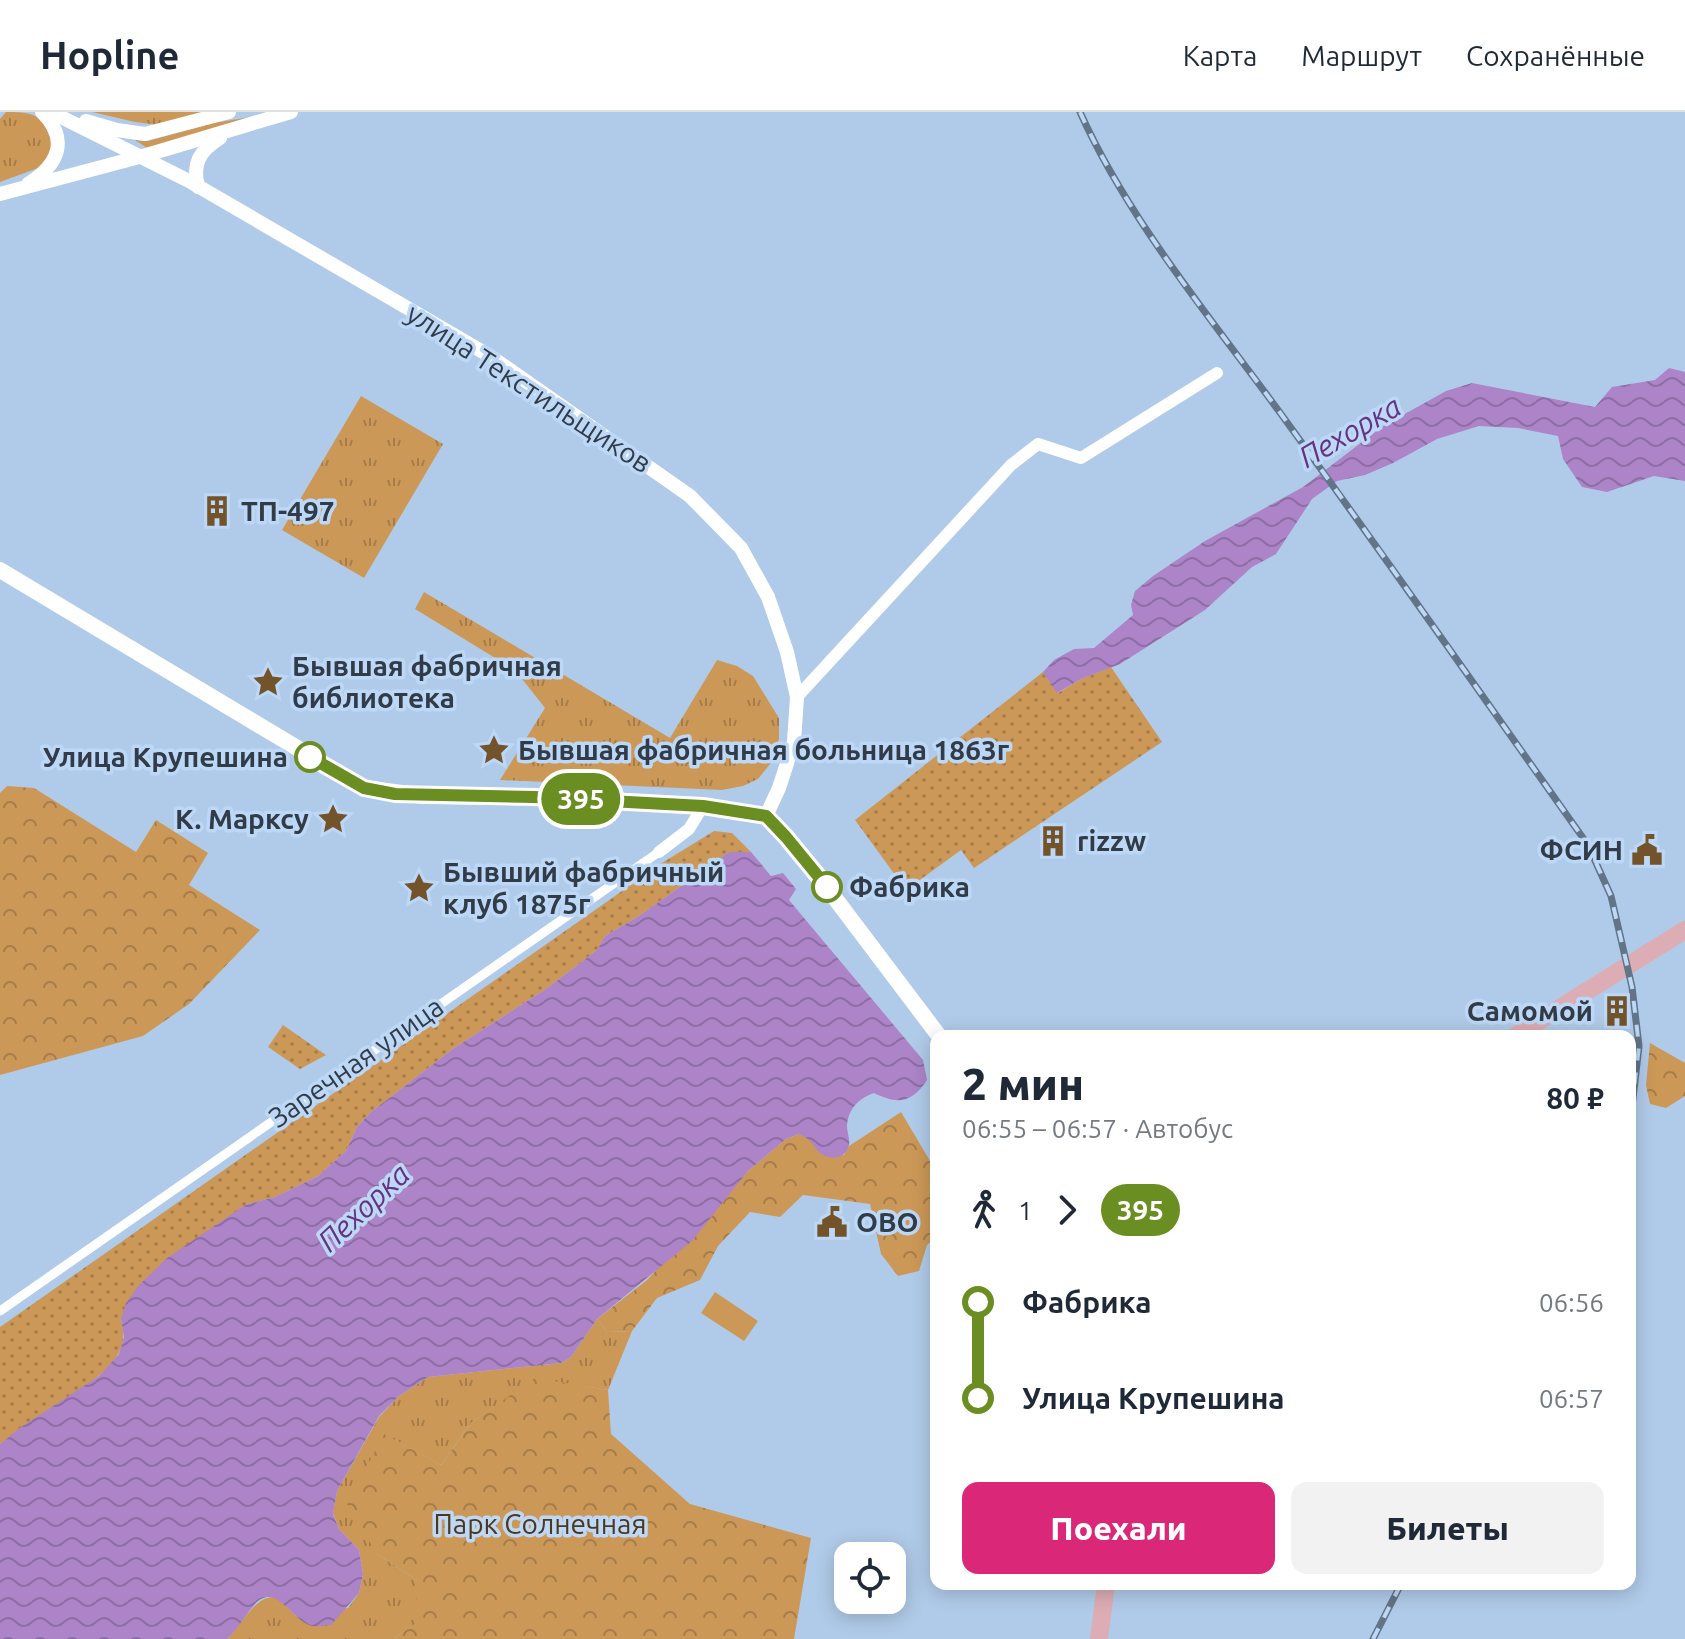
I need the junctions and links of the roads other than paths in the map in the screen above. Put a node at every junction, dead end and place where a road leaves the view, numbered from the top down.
1 (42, 112) edge
2 (51, 112) edge
3 (58, 112) edge
4 (229, 112) edge
5 (291, 112) edge
6 (242, 127) junction
7 (143, 156) junction
8 (198, 187) junction
9 (17, 190) junction
10 (0, 194) edge
11 (1217, 373) dead end
12 (0, 570) edge
13 (797, 697) junction
14 (703, 806) junction
15 (766, 816) junction
16 (659, 852) joint
17 (1685, 930) edge
18 (934, 1030) edge
19 (1525, 1030) edge
20 (0, 1311) edge
21 (1105, 1590) edge
22 (1099, 1639) edge

1 - 9 street
2 - 7 street, улица Текстильщиков
3 - 4 street
5 - 6 street
6 - 7 street
6 - 8 street
7 - 8 street, улица Текстильщиков
7 - 9 street
8 - 13 street, улица Текстильщиков
9 - 10 street
11 - 13 street
12 - 14 main road
13 - 15 street, улица Текстильщиков
14 - 15 main road
14 - 16 street, Заречная улица
15 - 18 main road
16 - 20 street, Заречная улица
17 - 19 main road
21 - 22 main road

